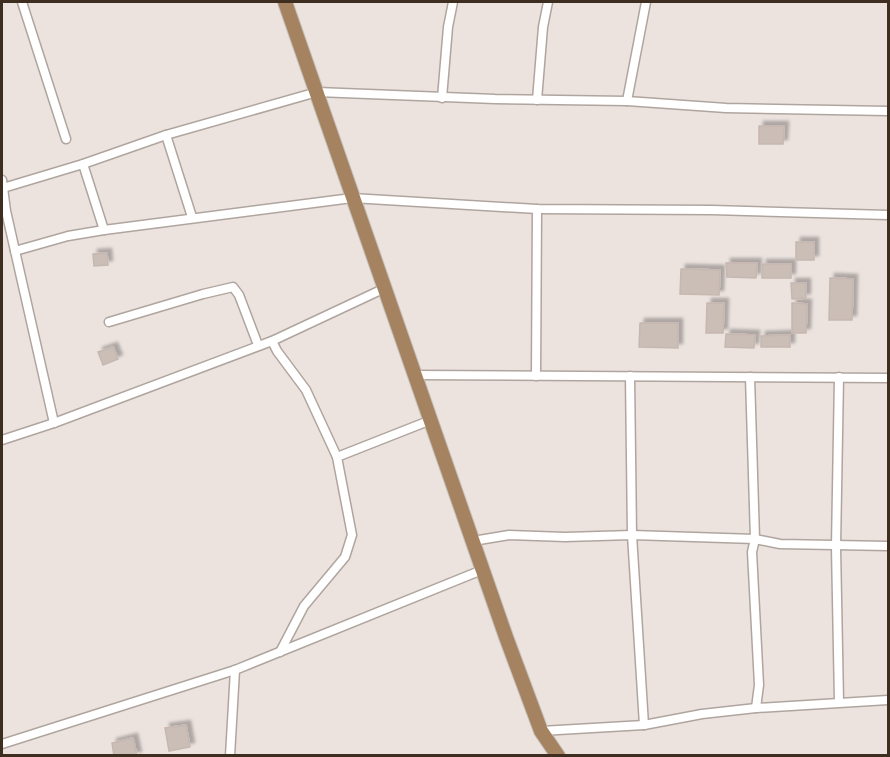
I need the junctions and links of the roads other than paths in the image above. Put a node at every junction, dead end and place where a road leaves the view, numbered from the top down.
1 (22, 2) edge
2 (285, 2) edge
3 (453, 2) edge
4 (548, 2) edge
5 (646, 2) edge
6 (317, 92) junction
7 (442, 98) junction
8 (537, 100) junction
9 (627, 101) junction
10 (888, 111) edge
11 (166, 135) junction
12 (66, 139) dead end
13 (83, 164) junction
14 (2, 184) edge
15 (352, 198) junction
16 (537, 208) junction
17 (888, 215) edge
18 (192, 217) junction
19 (104, 230) junction
20 (15, 251) junction
21 (383, 290) junction
22 (109, 322) dead end
23 (272, 341) junction
24 (258, 345) junction
25 (414, 375) junction
26 (536, 376) junction
27 (630, 376) junction
28 (839, 377) junction
29 (750, 378) junction
30 (888, 378) edge
31 (432, 420) junction
32 (54, 423) junction
33 (2, 440) edge
34 (337, 457) junction
35 (632, 535) junction
36 (754, 539) junction
37 (473, 541) junction
38 (888, 546) edge
39 (836, 547) junction
40 (482, 570) junction
41 (280, 652) junction
42 (235, 670) junction
43 (888, 700) edge
44 (839, 702) junction
45 (756, 708) junction
46 (644, 725) junction
47 (542, 733) junction
48 (2, 744) edge
49 (230, 756) edge
50 (546, 756) edge
51 (558, 756) edge

1 - 12 street
2 - 6 main road
3 - 7 street
4 - 8 street
5 - 9 street
6 - 7 street
6 - 11 street
6 - 15 main road
7 - 8 street
8 - 9 street
9 - 10 street
11 - 13 street
11 - 18 street
13 - 14 street
13 - 19 street
14 - 20 street
15 - 16 street
15 - 18 street
15 - 21 main road
16 - 17 street
16 - 26 street
18 - 19 street
19 - 20 street
20 - 32 street
21 - 23 street
21 - 25 main road
22 - 24 street
23 - 24 street
23 - 34 street
24 - 32 street
25 - 26 street
25 - 31 main road
26 - 27 street
27 - 29 street
27 - 35 street
28 - 29 street
28 - 30 street
28 - 39 street
29 - 36 street
31 - 34 street
31 - 37 main road
32 - 33 street
34 - 41 street
35 - 36 street
35 - 37 street
35 - 46 street
36 - 39 street
36 - 45 street
37 - 40 main road
38 - 39 street
39 - 44 street
40 - 41 street
40 - 47 main road
41 - 42 street
42 - 48 street
42 - 49 street
43 - 44 street
44 - 45 street
45 - 46 street
46 - 47 street
47 - 50 main road
47 - 51 main road

